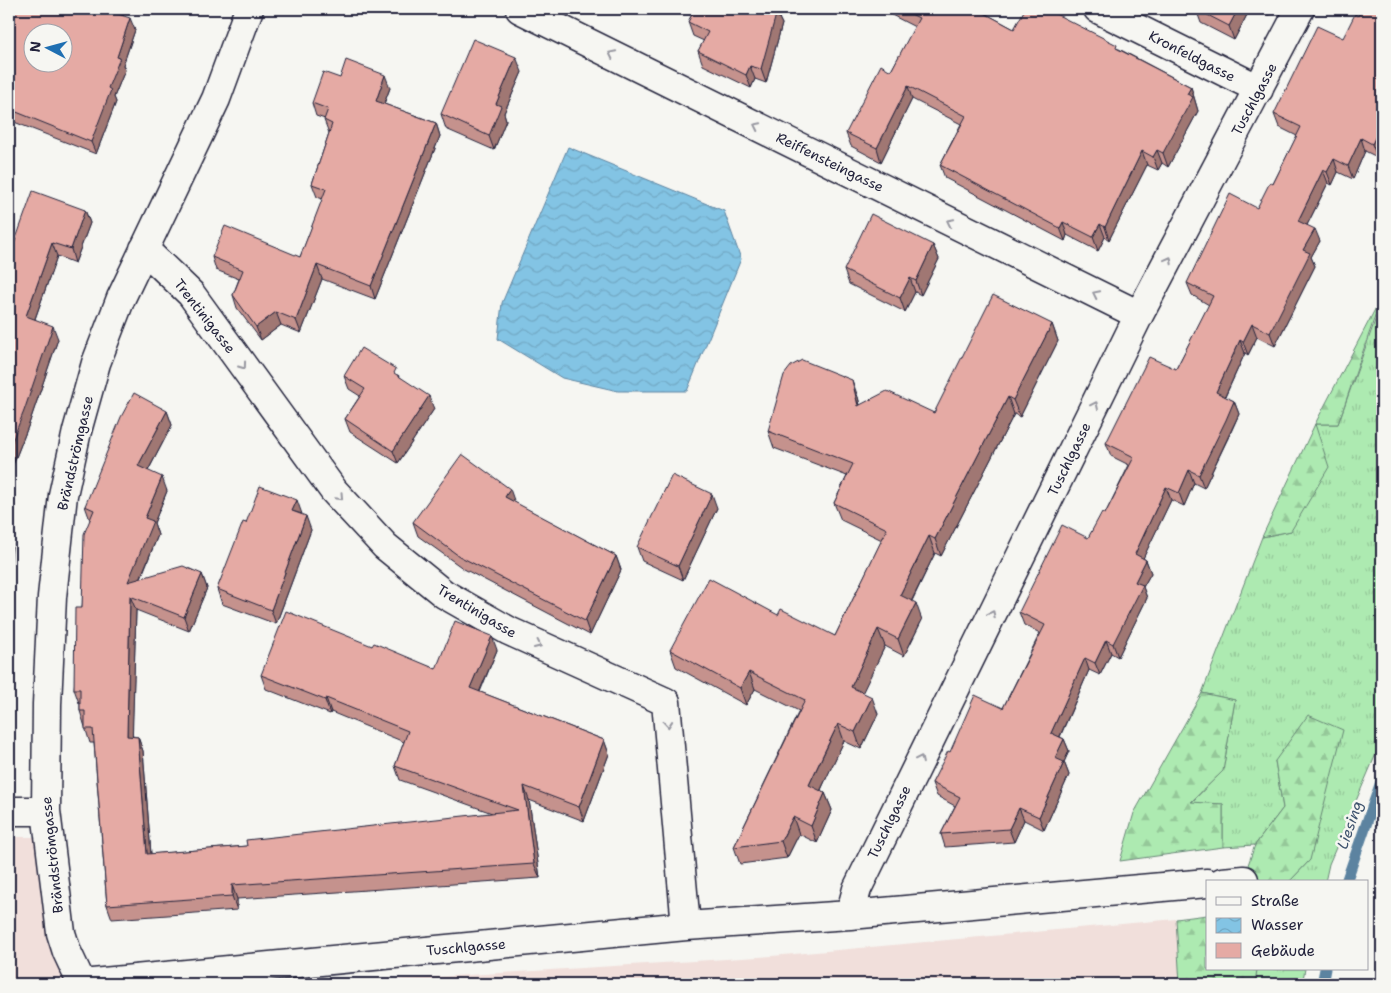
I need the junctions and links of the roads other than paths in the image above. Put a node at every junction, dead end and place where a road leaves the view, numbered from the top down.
1 (249, 9) edge
2 (520, 9) edge
3 (1098, 9) edge
4 (1300, 9) edge
5 (1259, 89) junction
6 (144, 250) junction
7 (1139, 315) junction
8 (46, 811) junction
9 (9, 812) edge
10 (1206, 883) edge
11 (850, 915) junction
12 (686, 926) junction
13 (82, 984) edge

1 - 6 street, Brändströmgasse
7 -> 2 street, Reiffensteingasse
3 - 5 street, Kronfeldgasse
4 - 5 street, Tuschlgasse
7 -> 5 street, Tuschlgasse
6 - 8 street, Brändströmgasse
6 -> 12 street, Trentinigasse
11 -> 7 street, Tuschlgasse
8 - 9 street
8 - 13 street, Brändströmgasse
10 - 11 street, Tuschlgasse
11 - 12 street, Tuschlgasse
12 - 13 street, Tuschlgasse

